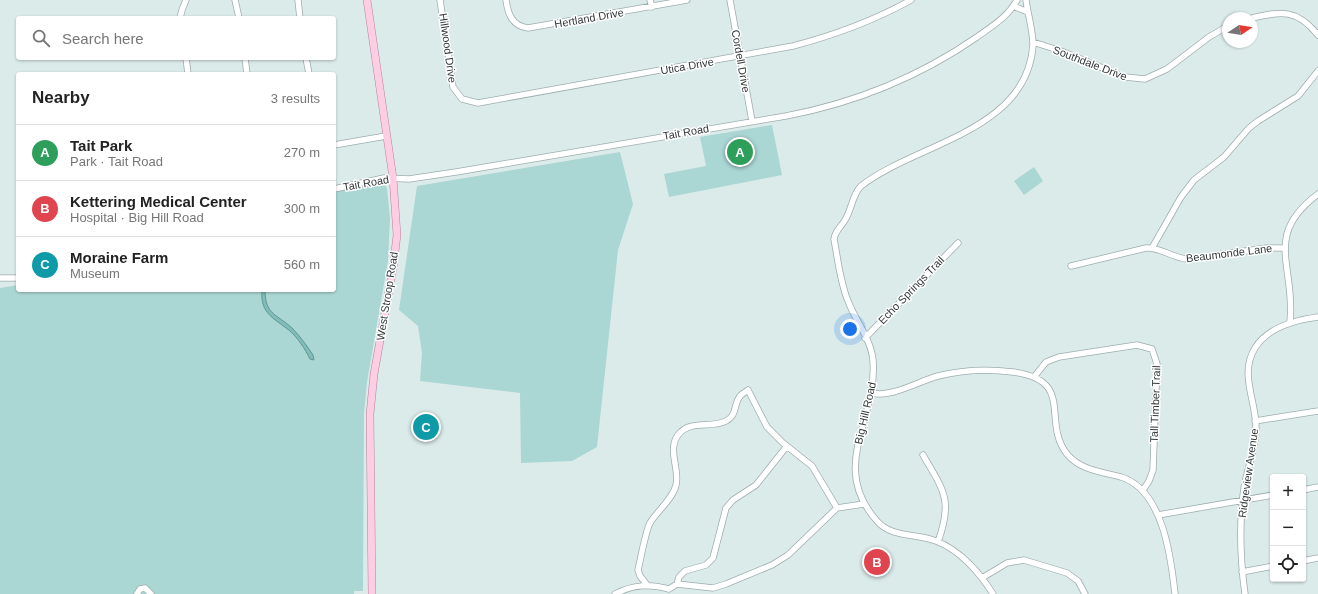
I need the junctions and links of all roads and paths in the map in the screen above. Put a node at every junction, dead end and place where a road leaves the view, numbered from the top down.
1 (186, 0) edge
2 (235, 0) edge
3 (298, 0) edge
4 (367, 0) edge
5 (440, 0) edge
6 (506, 0) edge
7 (650, 0) edge
8 (687, 0) edge
9 (730, 0) edge
10 (911, 0) edge
11 (1017, 0) edge
12 (1026, 0) edge
13 (652, 6) junction
14 (1013, 6) junction
15 (1028, 12) junction
16 (180, 16) edge
17 (239, 16) edge
18 (300, 16) edge
19 (1258, 17) edge
20 (1222, 29) edge
21 (1318, 35) edge
22 (1033, 42) junction
23 (740, 56) junction
24 (186, 60) edge
25 (245, 60) edge
26 (306, 60) edge
27 (1318, 71) edge
28 (188, 72) edge
29 (247, 72) edge
30 (309, 72) edge
31 (457, 95) joint
32 (752, 121) junction
33 (386, 136) junction
34 (336, 145) edge
35 (393, 178) junction
36 (336, 189) edge
37 (1318, 194) edge
38 (958, 243) dead end
39 (1152, 248) junction
40 (1284, 248) junction
41 (1071, 266) dead end
42 (0, 277) edge
43 (16, 278) edge
44 (1318, 316) edge
45 (1290, 322) junction
46 (865, 338) junction
47 (1034, 377) junction
48 (872, 393) junction
49 (1318, 411) edge
50 (1256, 421) junction
51 (787, 446) junction
52 (923, 455) dead end
53 (1318, 487) edge
54 (1306, 489) edge
55 (1143, 490) junction
56 (1270, 496) edge
57 (1243, 501) junction
58 (864, 504) junction
59 (837, 508) junction
60 (1158, 515) junction
61 (938, 542) junction
62 (1318, 558) edge
63 (1306, 560) edge
64 (1270, 567) edge
65 (1242, 572) junction
66 (982, 578) junction
67 (677, 584) junction
68 (646, 585) junction
69 (669, 592) edge
70 (620, 593) edge
71 (137, 594) edge
72 (151, 594) edge
73 (372, 594) edge
74 (993, 594) edge
75 (1085, 594) edge
76 (1175, 594) edge
77 (1245, 594) edge

1 - 16 street
2 - 17 street
3 - 18 street
4 - 33 main road, West Stroop Road
5 - 31 street, Hillwood Drive
6 - 13 street, Hertland Drive
7 - 13 street
8 - 13 street, Hertland Drive
9 - 23 street, Cordell Drive
10 - 23 street, Utica Drive
11 - 14 street, Tait Road
12 - 15 street, Big Hill Road
14 - 15 street
14 - 32 street, Tait Road
15 - 22 street, Big Hill Road
19 - 21 street
20 - 22 street, Southdale Drive
22 - 46 street, Big Hill Road
23 - 31 street, Utica Drive
23 - 32 street, Cordell Drive
24 - 28 street
25 - 29 street
26 - 30 street
27 - 39 street
32 - 35 street, Tait Road
33 - 34 street
33 - 35 main road, West Stroop Road
35 - 36 street, Tait Road
35 - 73 main road, West Stroop Road
37 - 40 street
38 - 46 street, Echo Springs Trail
39 - 40 street, Beaumonde Lane
39 - 41 street
40 - 45 street
42 - 43 street
44 - 45 street, Ridgeview Avenue
45 - 50 street, Ridgeview Avenue
46 - 48 street, Big Hill Road
47 - 48 street
47 - 55 street
47 - 55 street, Tall Timber Trail
48 - 58 street, Big Hill Road
49 - 50 street
50 - 57 street, Ridgeview Avenue
51 - 59 street
51 - 67 street
51 - 68 street
52 - 61 street
53 - 54 street
55 - 60 street
56 - 57 street
57 - 60 street
57 - 65 street, Ridgeview Avenue
58 - 59 street
58 - 61 street, Big Hill Road
59 - 67 street
60 - 76 street
61 - 66 street, Big Hill Road
62 - 63 street
64 - 65 street
65 - 77 street, Ridgeview Avenue
66 - 74 street, Big Hill Road
66 - 75 street
67 - 69 street
68 - 69 street
68 - 70 street
71 - 72 street

